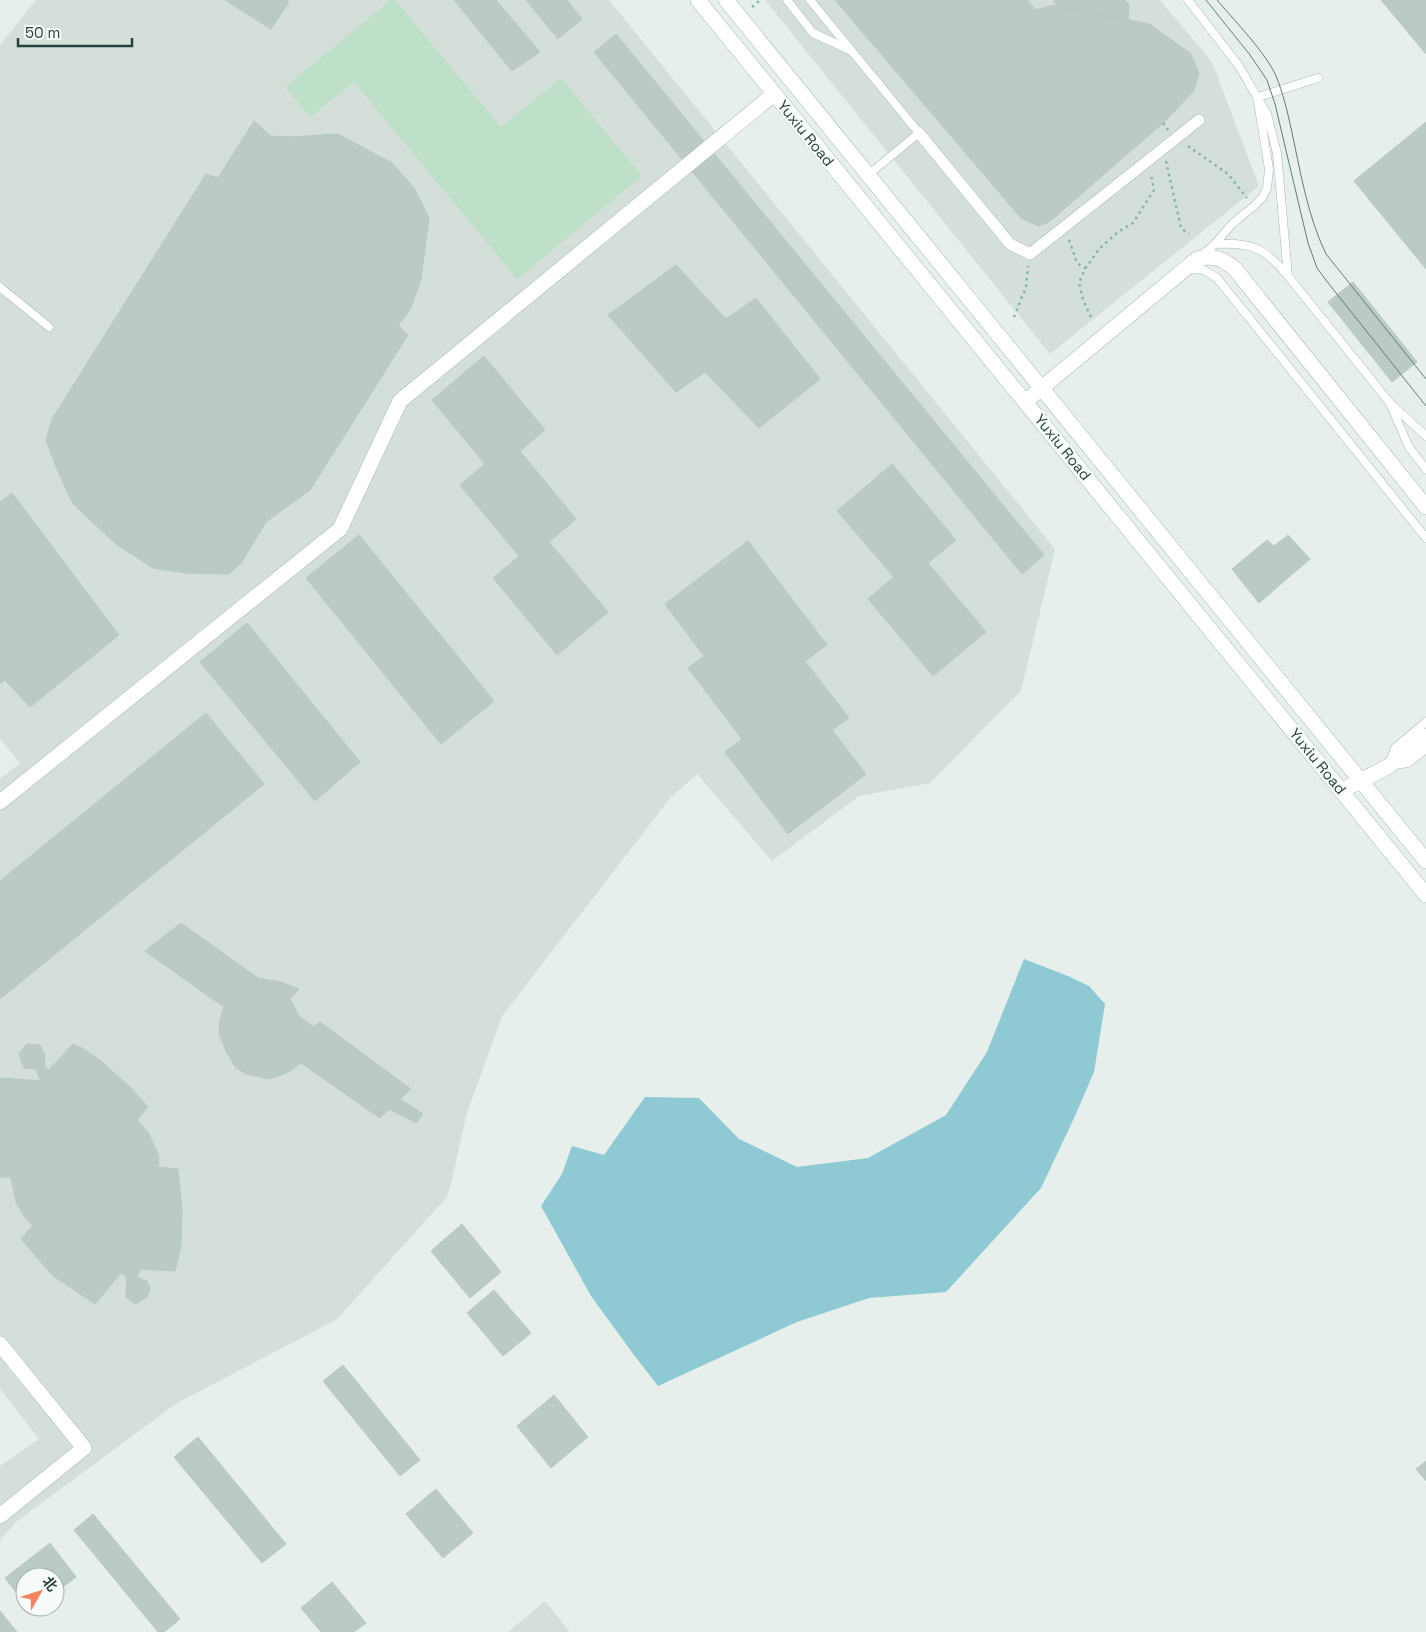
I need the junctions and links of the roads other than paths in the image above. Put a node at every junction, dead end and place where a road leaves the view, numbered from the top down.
1 (698, 0) edge
2 (726, 0) edge
3 (787, 0) edge
4 (810, 0) edge
5 (1188, 0) edge
6 (853, 52) junction
7 (1318, 78) dead end
8 (774, 94) junction
9 (1258, 97) junction
10 (1199, 120) dead end
11 (919, 133) junction
12 (868, 176) junction
13 (1215, 244) junction
14 (1197, 259) junction
15 (1184, 270) junction
16 (1288, 276) junction
17 (0, 287) edge
18 (49, 327) dead end
19 (1041, 388) junction
20 (1026, 401) junction
21 (1390, 403) junction
22 (1426, 436) edge
23 (1426, 469) edge
24 (1426, 507) edge
25 (1426, 538) edge
26 (1426, 722) edge
27 (1426, 736) edge
28 (1426, 749) edge
29 (1389, 766) junction
30 (1361, 781) junction
31 (1341, 791) junction
32 (0, 802) edge
33 (1426, 861) edge
34 (1426, 895) edge
35 (0, 1344) edge
36 (0, 1516) edge

1 - 8 main road, Yuxiu Road
2 - 12 main road, Yuxiu Road
3 - 6 lane
4 - 6 lane
5 - 9 lane
6 - 11 lane
7 - 9 lane
8 - 20 main road, Yuxiu Road
8 - 32 main road
9 - 13 lane
9 - 16 lane
10 - 11 street
11 - 12 lane
12 - 19 main road, Yuxiu Road
13 - 14 lane
13 - 16 lane
14 - 15 main road
14 - 24 main road
15 - 19 main road
15 - 25 lane
16 - 21 lane
17 - 18 lane
19 - 20 main road
19 - 30 main road, Yuxiu Road
20 - 31 main road, Yuxiu Road
21 - 22 lane
21 - 23 lane
26 - 29 lane
27 - 29 main road
28 - 29 lane
29 - 30 main road
30 - 31 main road
30 - 33 main road, Yuxiu Road
31 - 34 main road, Yuxiu Road
35 - 36 main road

